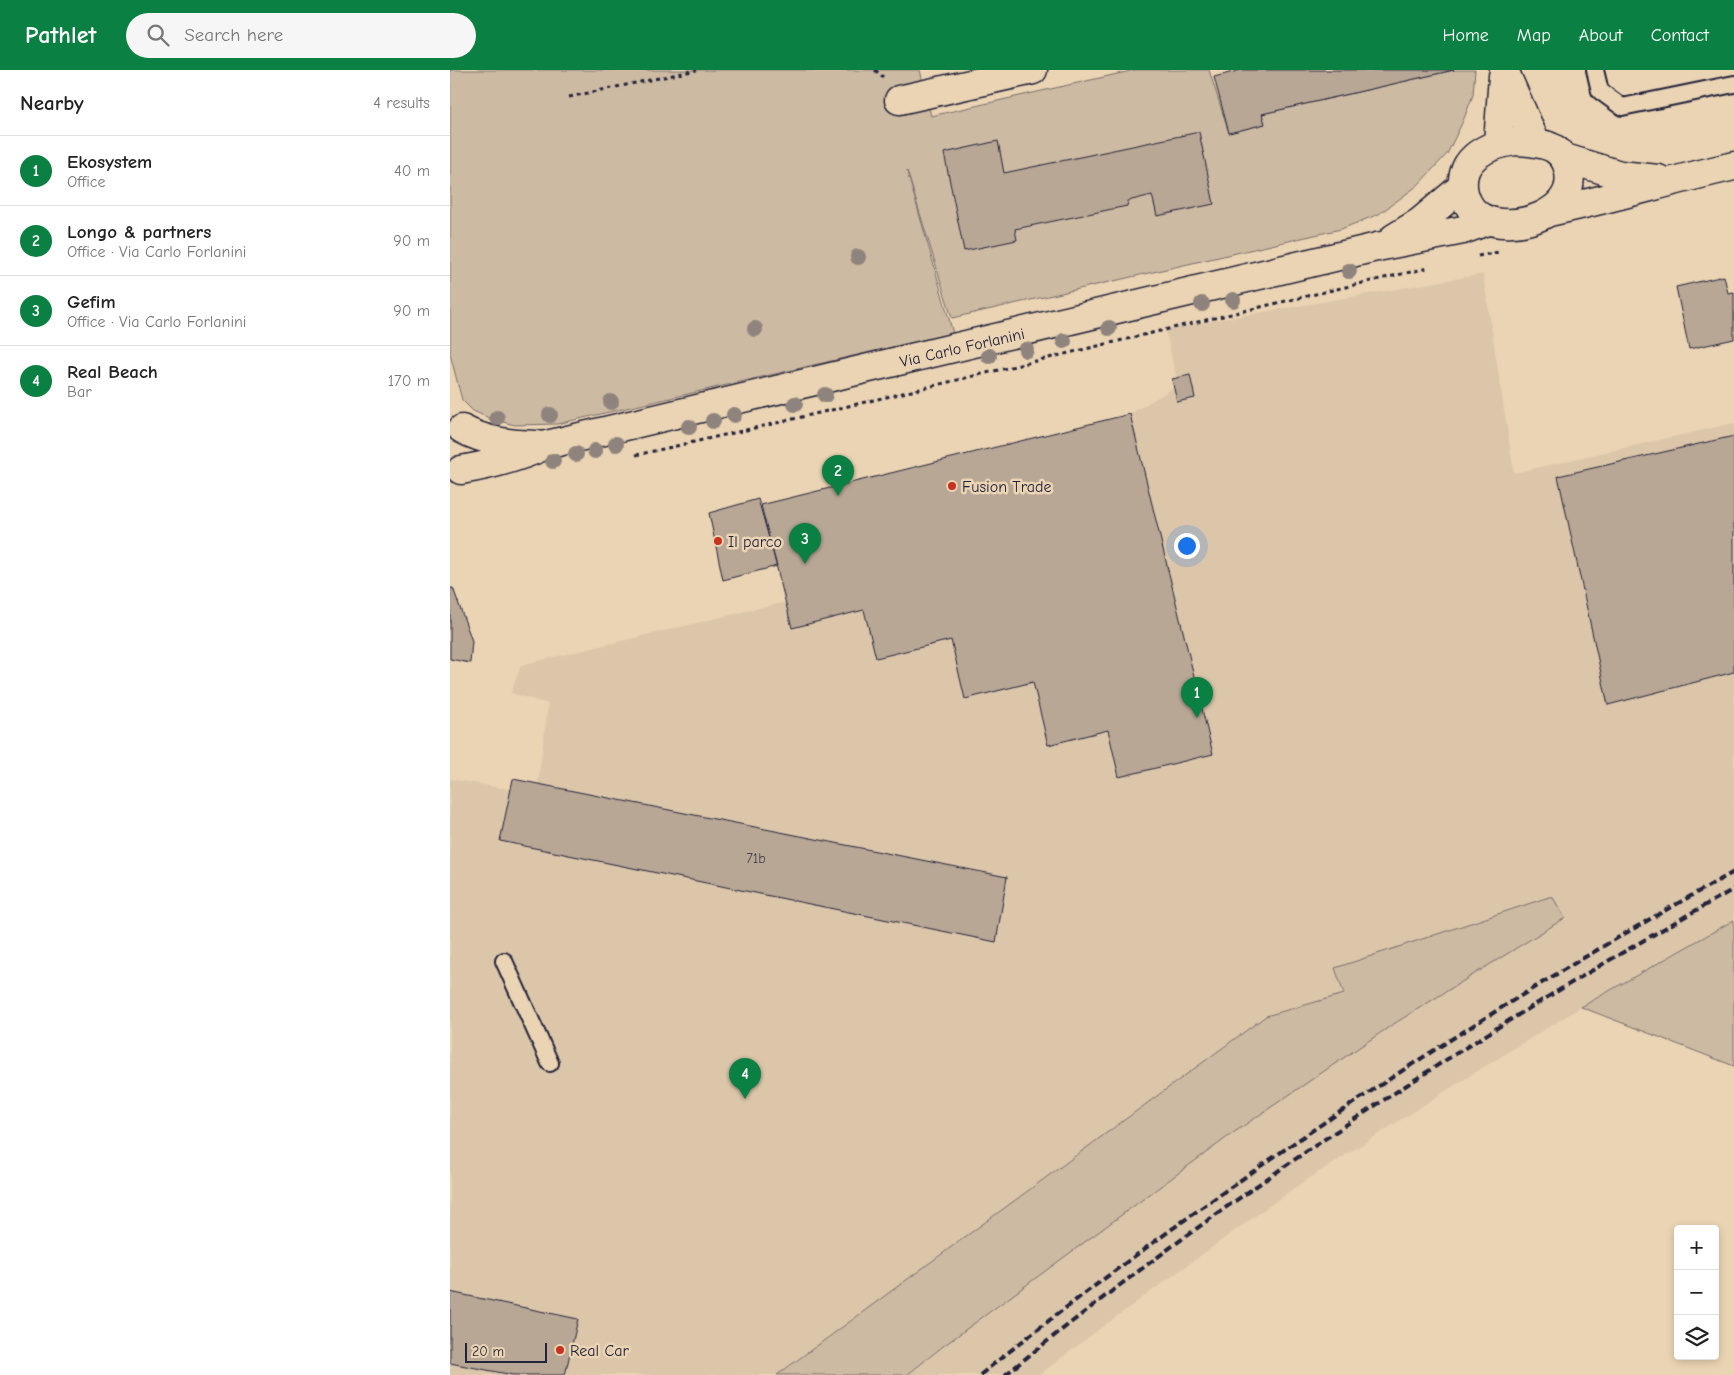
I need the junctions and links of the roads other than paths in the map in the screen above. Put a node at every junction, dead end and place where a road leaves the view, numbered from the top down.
1 (1033, 70) edge
2 (1504, 70) edge
3 (1595, 70) edge
4 (1734, 84) edge
5 (899, 100) dead end
6 (1536, 142) junction
7 (1498, 143) junction
8 (1565, 158) junction
9 (1734, 166) edge
10 (1677, 179) junction
11 (1463, 186) junction
12 (1549, 212) junction
13 (1487, 221) junction
14 (1377, 247) junction
15 (454, 422) edge
16 (546, 445) junction
17 (455, 473) edge
18 (504, 961) dead end
19 (550, 1063) dead end

1 - 5 street
2 - 6 street
2 - 7 street
3 - 4 lane
6 - 7 street
6 - 8 street
7 - 11 street
8 - 10 street
8 - 12 street
9 - 10 street
10 - 12 street
11 - 13 street
11 - 14 street, Via Carlo Forlanini
12 - 13 street
13 - 14 street, Via Carlo Forlanini
14 - 16 street, Via Carlo Forlanini
15 - 16 street, Via Carlo Forlanini
15 - 17 street
16 - 17 street, Via Carlo Forlanini
18 - 19 lane

